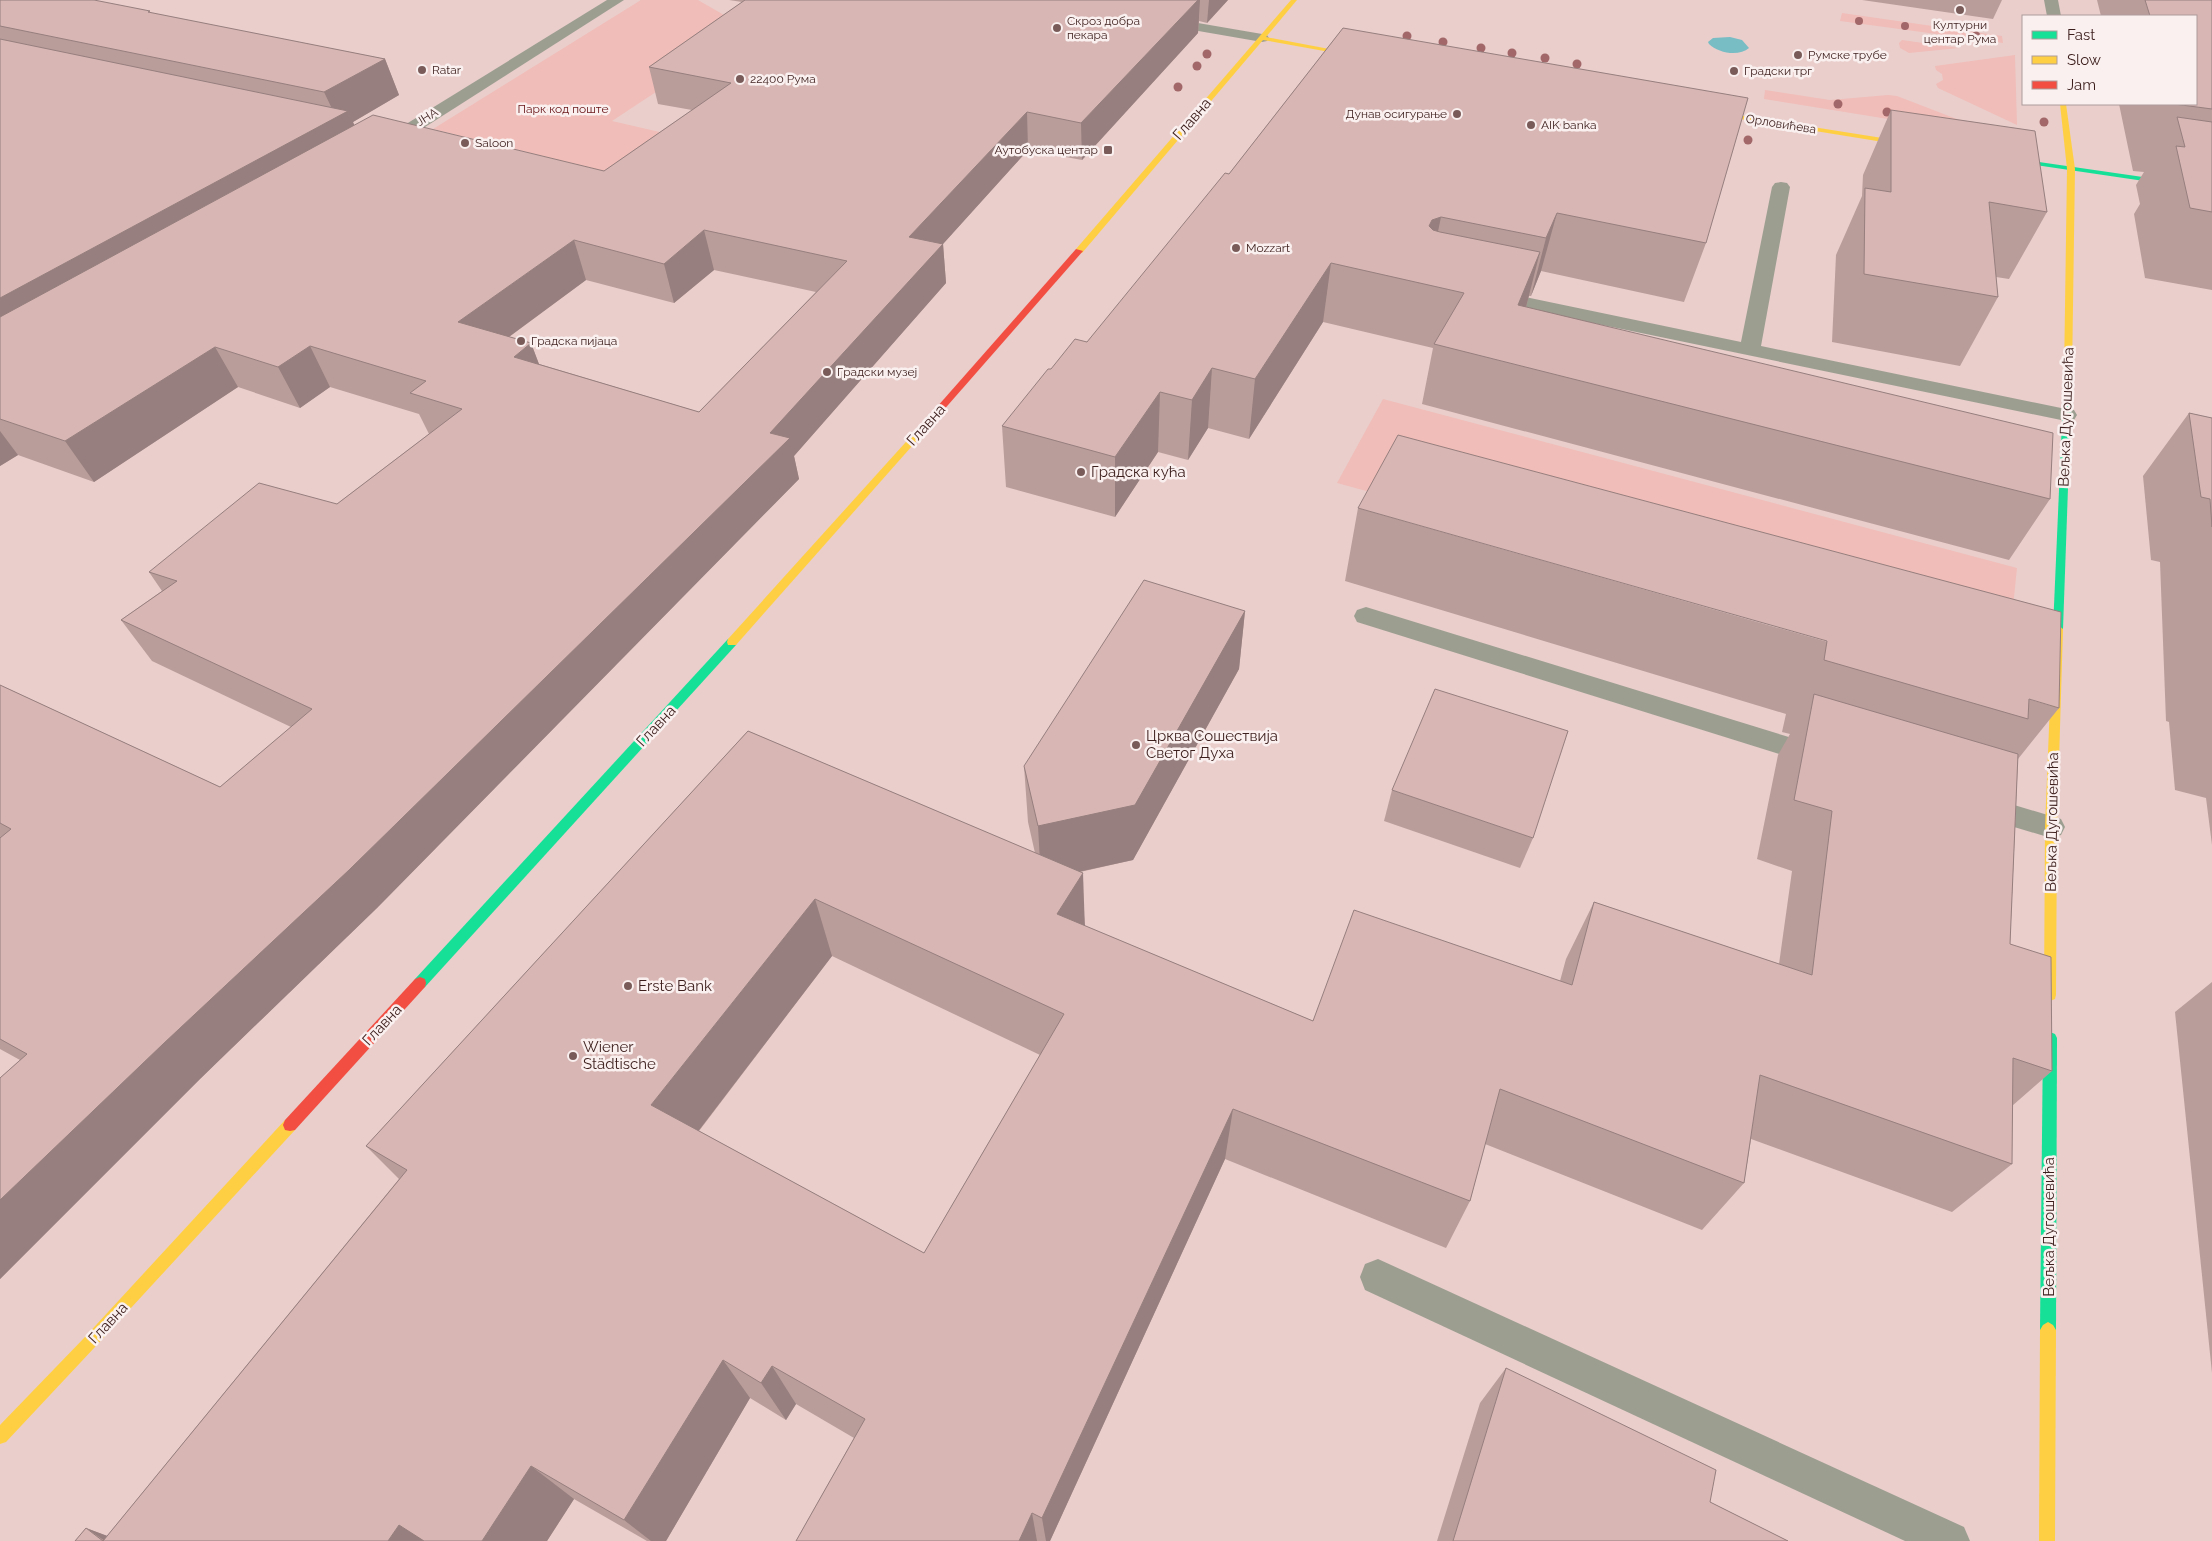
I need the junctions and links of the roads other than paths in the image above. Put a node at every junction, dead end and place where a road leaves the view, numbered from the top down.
1 (617, 0) edge
2 (1294, 0) edge
3 (2052, 0) edge
4 (2054, 15) edge
5 (1150, 19) edge
6 (1262, 38) junction
7 (1376, 60) edge
8 (2063, 105) edge
9 (1692, 110) edge
10 (374, 146) edge
11 (1925, 146) edge
12 (1993, 157) edge
13 (2071, 169) junction
14 (1781, 187) dead end
15 (2212, 189) edge
16 (1468, 291) edge
17 (1750, 350) junction
18 (2066, 415) junction
19 (1366, 616) dead end
20 (1842, 763) edge
21 (1956, 798) edge
22 (2051, 827) junction
23 (2050, 1006) edge
24 (2050, 1026) edge
25 (1378, 1277) dead end
26 (0, 1436) edge
27 (1950, 1541) edge
28 (2047, 1541) edge

1 - 10 street, ЈНА
2 - 6 street, Главна
3 - 4 street
5 - 6 street
6 - 7 street
6 - 26 street, Главна
8 - 13 street, Вељка Дугошевића
9 - 11 street, Орловићева
12 - 13 street
13 - 15 street
13 - 18 street, Вељка Дугошевића
14 - 17 street
16 - 17 street
17 - 18 street
18 - 22 street, Вељка Дугошевића
19 - 20 street
21 - 22 street
22 - 23 street, Вељка Дугошевића
24 - 28 street, Вељка Дугошевића
25 - 27 street

